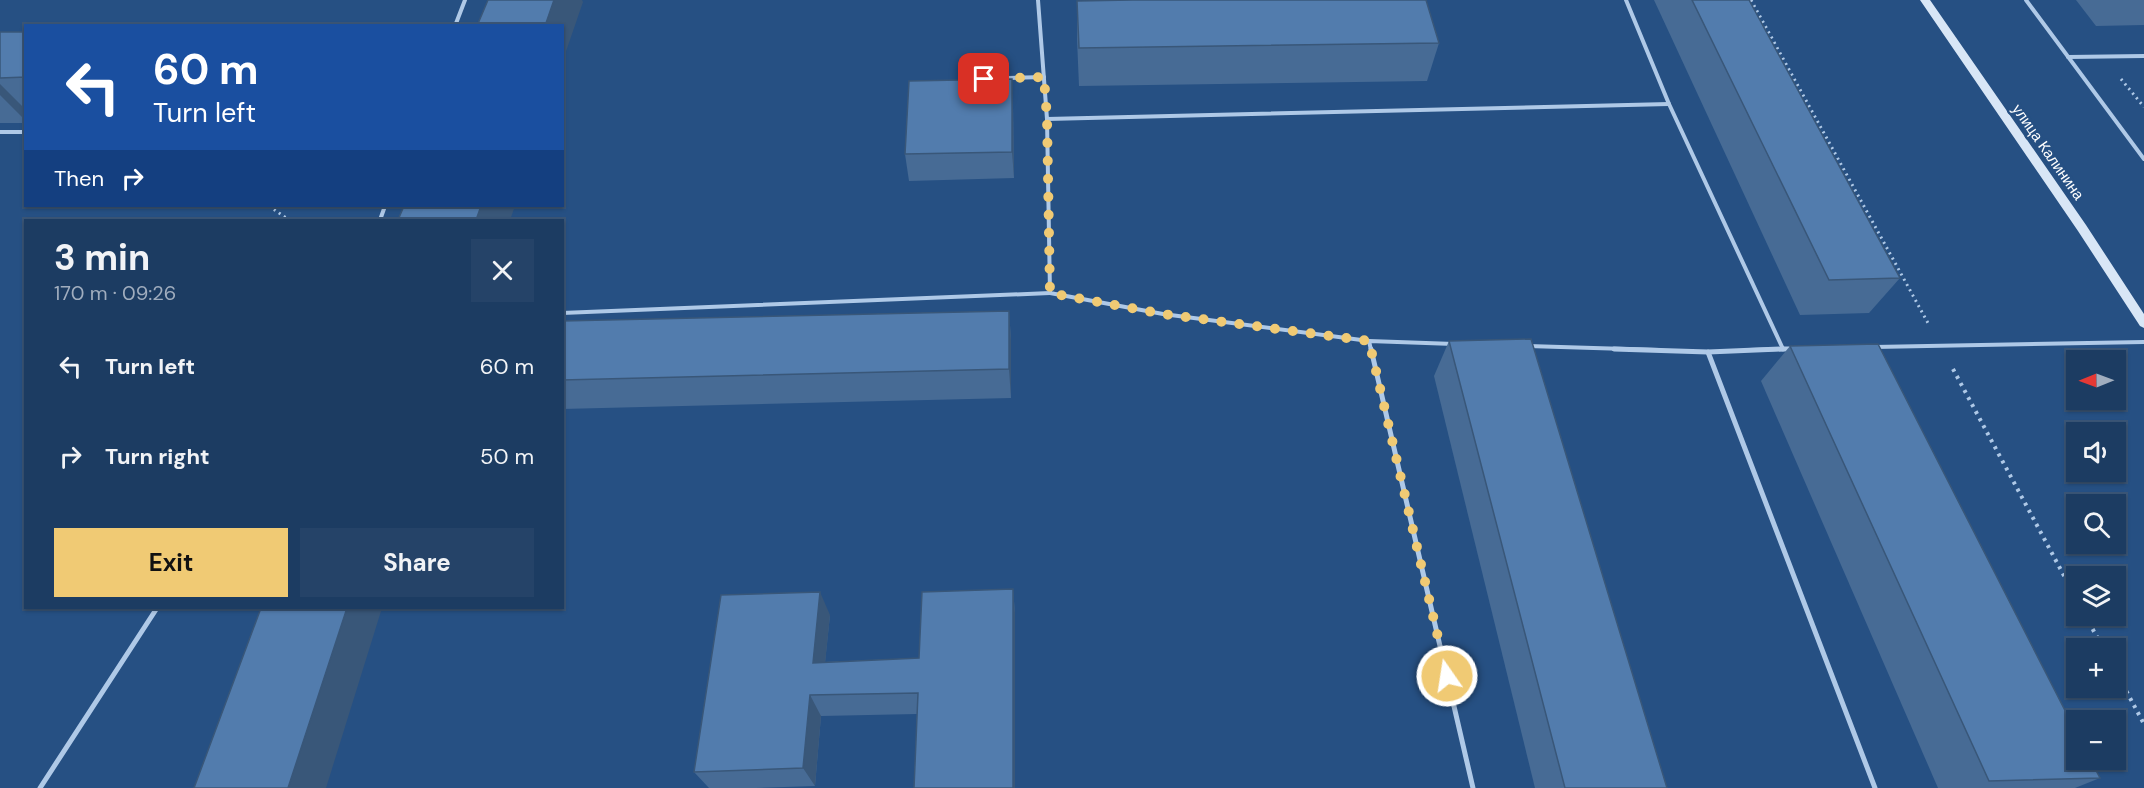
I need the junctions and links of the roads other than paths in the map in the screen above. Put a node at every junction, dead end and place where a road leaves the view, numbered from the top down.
1 (465, 0) edge
2 (1038, 0) edge
3 (1626, 0) edge
4 (1925, 0) edge
5 (2026, 0) edge
6 (456, 24) edge
7 (2144, 56) edge
8 (2067, 57) junction
9 (1044, 77) junction
10 (964, 79) edge
11 (1670, 104) junction
12 (1047, 118) junction
13 (0, 132) edge
14 (24, 132) edge
15 (2144, 159) edge
16 (1050, 293) junction
17 (564, 313) edge
18 (2144, 323) edge
19 (1369, 341) junction
20 (2144, 342) edge
21 (1462, 344) edge
22 (1521, 346) edge
23 (1862, 348) edge
24 (1783, 349) junction
25 (1806, 349) edge
26 (1708, 352) junction
27 (157, 609) edge
28 (40, 788) edge
29 (1473, 788) edge
30 (1875, 788) edge

1 - 6 lane
2 - 9 lane
3 - 11 lane
4 - 18 street, улица Калинина
5 - 8 lane
7 - 8 lane
8 - 15 lane
9 - 10 lane
9 - 12 lane
11 - 12 lane
11 - 24 lane
12 - 16 lane
13 - 14 lane
16 - 17 lane
16 - 19 lane
19 - 21 lane
19 - 29 lane
20 - 23 lane
22 - 26 lane
24 - 25 lane
24 - 26 lane
26 - 30 lane
27 - 28 lane

